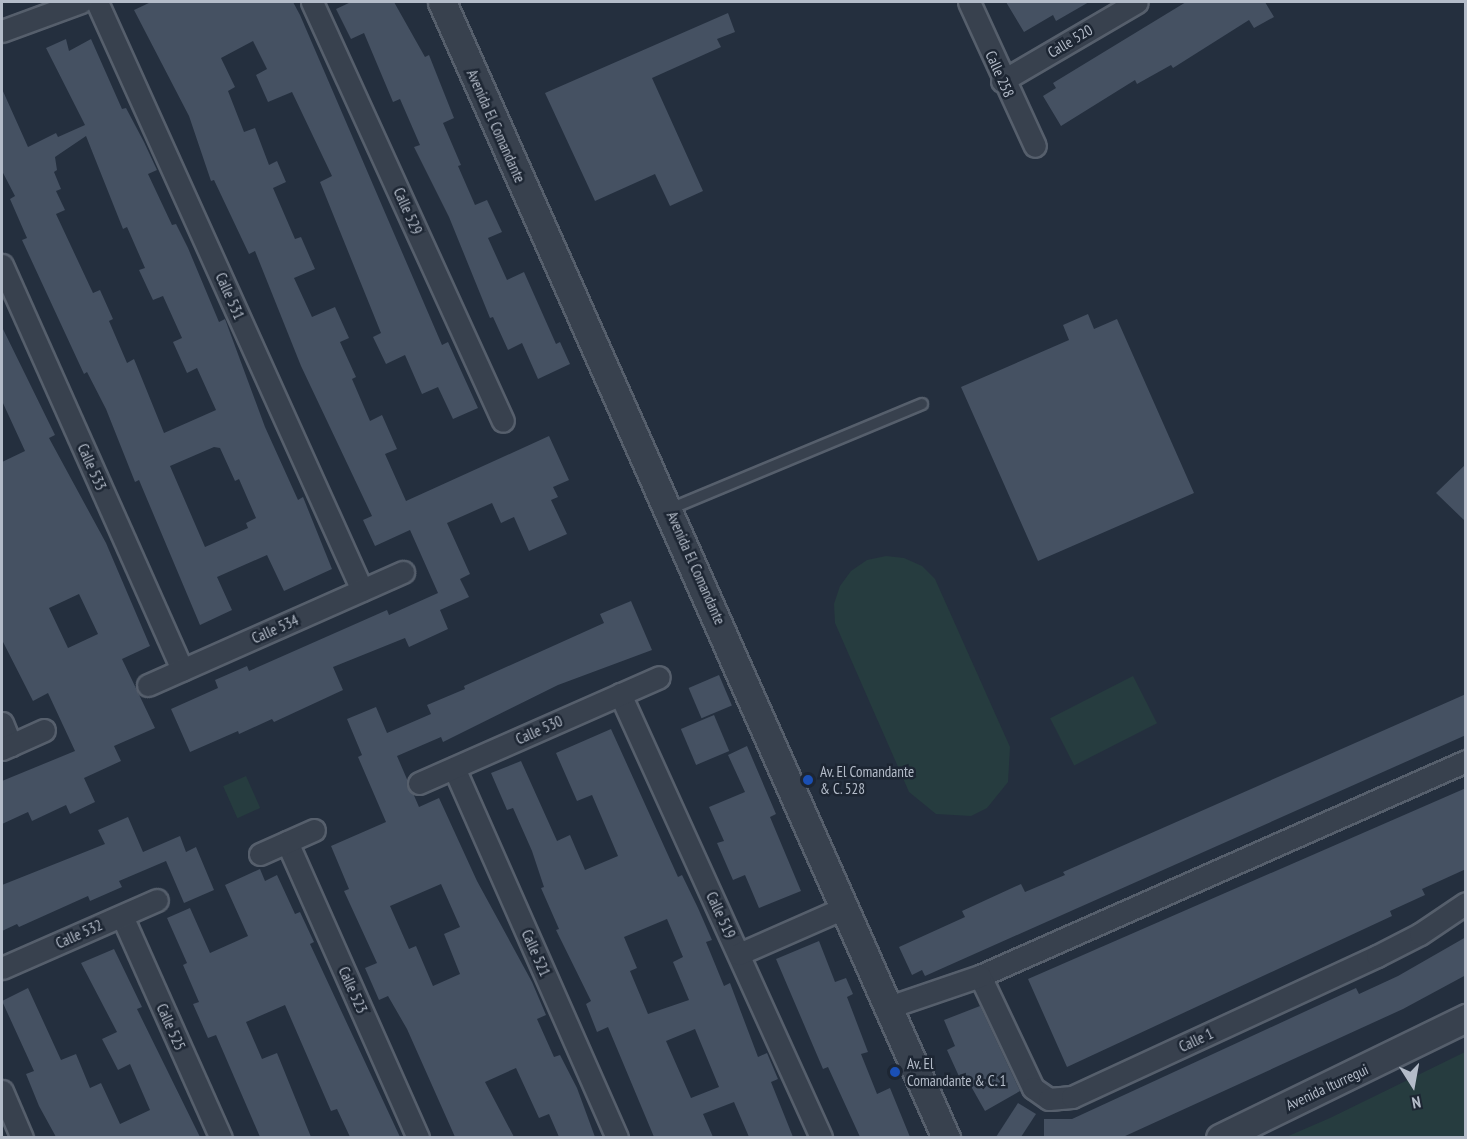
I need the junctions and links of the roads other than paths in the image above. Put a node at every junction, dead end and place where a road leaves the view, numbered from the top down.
1 (81, 2) edge
2 (98, 2) edge
3 (312, 2) edge
4 (442, 2) edge
5 (969, 2) edge
6 (1137, 2) edge
7 (2, 31) edge
8 (1002, 81) junction
9 (1035, 146) dead end
10 (2, 265) edge
11 (922, 404) dead end
12 (503, 421) dead end
13 (670, 509) junction
14 (403, 572) dead end
15 (362, 590) junction
16 (182, 670) junction
17 (659, 677) dead end
18 (148, 686) dead end
19 (620, 694) junction
20 (2, 723) edge
21 (44, 730) dead end
22 (6, 747) edge
23 (1466, 760) edge
24 (454, 768) junction
25 (419, 783) dead end
26 (314, 830) dead end
27 (287, 842) junction
28 (260, 854) dead end
29 (157, 900) dead end
30 (1466, 903) edge
31 (846, 907) junction
32 (122, 916) junction
33 (739, 954) junction
34 (2, 968) edge
35 (981, 976) junction
36 (889, 1007) junction
37 (1466, 1018) edge
38 (2, 1091) edge
39 (22, 1137) edge
40 (221, 1137) edge
41 (418, 1137) edge
42 (617, 1137) edge
43 (820, 1137) edge
44 (946, 1137) edge
45 (1221, 1137) edge

1 - 7 street
2 - 15 street, Calle 531
3 - 12 street, Calle 529
4 - 13 street, Avenida El Comandante
5 - 8 street, Calle 258
6 - 8 street, Calle 520
8 - 9 street, Calle 258
10 - 16 street, Calle 533
11 - 13 lane
13 - 31 street, Avenida El Comandante
14 - 15 street, Calle 534
15 - 16 street, Calle 534
16 - 18 street, Calle 534
17 - 19 street, Calle 530
19 - 24 street, Calle 530
19 - 33 street, Calle 519
20 - 22 street
21 - 22 street
23 - 35 street
24 - 25 street, Calle 530
24 - 42 street, Calle 521
26 - 27 street
27 - 28 street
27 - 41 street, Calle 523
29 - 32 street, Calle 532
30 - 35 street, Calle 1
31 - 33 street
31 - 36 street, Avenida El Comandante
32 - 34 street, Calle 532
32 - 40 street, Calle 525
33 - 43 street, Calle 519
35 - 36 street
36 - 44 street, Avenida El Comandante
37 - 45 street, Avenida Iturregui
38 - 39 street

